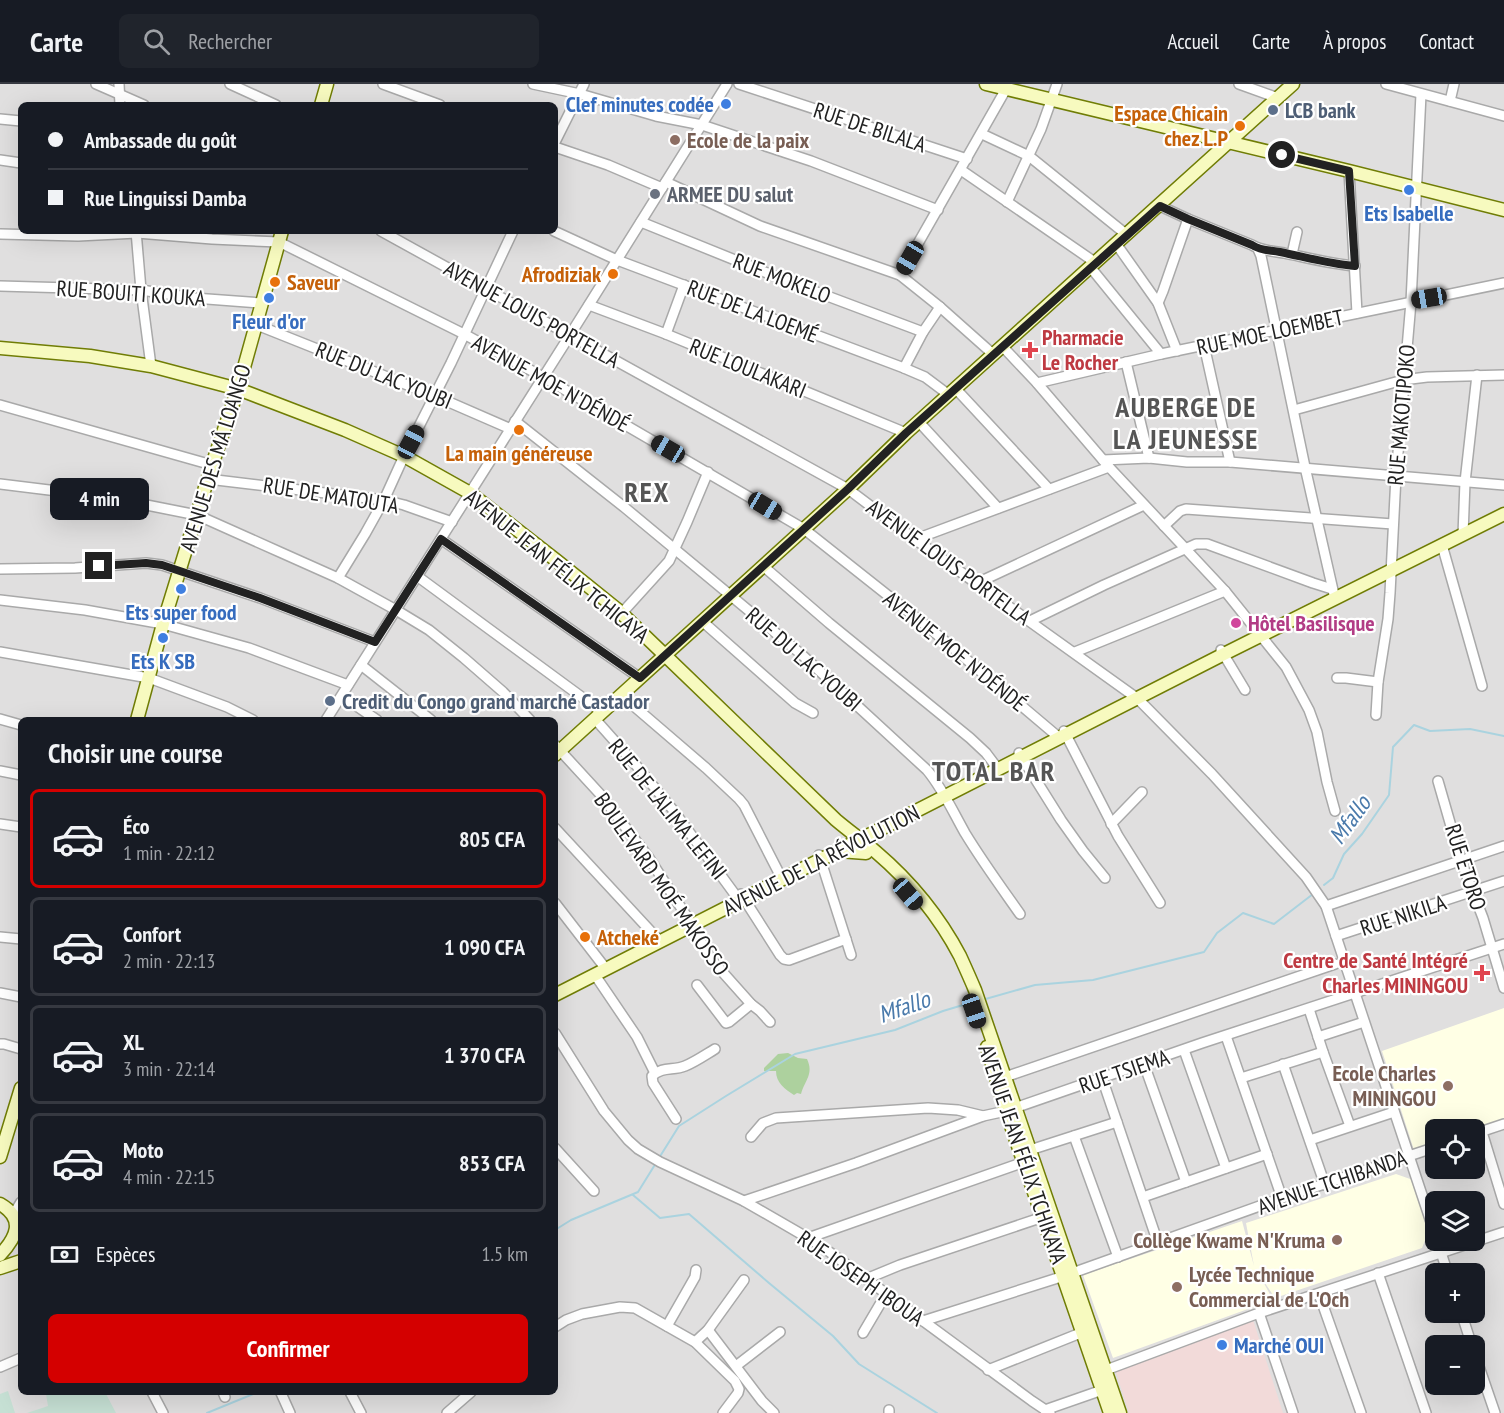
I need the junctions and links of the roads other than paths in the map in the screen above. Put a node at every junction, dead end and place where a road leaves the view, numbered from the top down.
1 (96, 84) edge
2 (230, 84) edge
3 (327, 84) edge
4 (383, 84) edge
5 (533, 84) edge
6 (584, 84) edge
7 (727, 84) edge
8 (739, 84) edge
9 (986, 84) edge
10 (1057, 84) edge
11 (1239, 84) edge
12 (1293, 84) edge
13 (1386, 84) edge
14 (1454, 84) edge
15 (119, 89) edge
16 (1006, 89) junction
17 (580, 94) junction
18 (1421, 94) junction
19 (1278, 99) junction
20 (1051, 100) junction
21 (1450, 100) junction
22 (139, 102) edge
23 (269, 102) edge
24 (322, 102) edge
25 (432, 102) edge
26 (1504, 116) edge
27 (0, 119) edge
28 (18, 121) edge
29 (702, 125) junction
30 (982, 134) junction
31 (558, 136) edge
32 (1229, 142) junction
33 (558, 148) edge
34 (1029, 156) junction
35 (967, 159) junction
36 (0, 160) edge
37 (18, 163) edge
38 (961, 170) junction
39 (1349, 171) junction
40 (664, 185) junction
41 (1416, 187) junction
42 (1007, 202) junction
43 (1160, 206) junction
44 (938, 210) junction
45 (1504, 210) edge
46 (1188, 219) junction
47 (641, 222) junction
48 (1297, 232) dead end
49 (558, 233) edge
50 (0, 234) edge
51 (107, 234) edge
52 (136, 234) edge
53 (158, 234) edge
54 (387, 234) edge
55 (512, 234) edge
56 (1127, 235) junction
57 (280, 237) edge
58 (1117, 245) junction
59 (1258, 249) junction
60 (1292, 255) junction
61 (617, 260) junction
62 (1093, 265) junction
63 (1355, 266) junction
64 (900, 275) junction
65 (1504, 282) edge
66 (684, 285) junction
67 (0, 286) edge
68 (486, 288) junction
69 (141, 290) junction
70 (1411, 302) junction
71 (261, 303) junction
72 (1158, 303) junction
73 (589, 305) junction
74 (940, 307) junction
75 (1357, 313) junction
76 (256, 325) junction
77 (1276, 330) junction
78 (923, 332) junction
79 (464, 334) junction
80 (570, 334) junction
81 (666, 334) junction
82 (1204, 345) junction
83 (0, 348) edge
84 (998, 351) junction
85 (1177, 351) junction
86 (1161, 354) junction
87 (1126, 362) junction
88 (151, 366) junction
89 (904, 368) junction
90 (1477, 375) junction
91 (1504, 375) edge
92 (543, 377) junction
93 (1403, 380) junction
94 (1037, 383) junction
95 (238, 388) junction
96 (953, 392) junction
97 (435, 396) junction
98 (0, 405) edge
99 (1294, 410) junction
100 (919, 422) junction
101 (513, 425) junction
102 (906, 433) junction
103 (404, 456) junction
104 (1149, 458) junction
105 (1230, 462) junction
106 (1106, 463) junction
107 (212, 465) junction
108 (1305, 467) junction
109 (708, 472) junction
110 (1396, 476) junction
111 (208, 478) junction
112 (1465, 482) junction
113 (0, 484) edge
114 (1504, 485) edge
115 (848, 489) junction
116 (1049, 489) junction
117 (470, 493) junction
118 (384, 500) junction
119 (1144, 505) junction
120 (998, 508) junction
121 (1504, 508) edge
122 (1504, 514) edge
123 (197, 515) junction
124 (1317, 518) junction
125 (452, 522) junction
126 (1393, 524) junction
127 (1164, 526) junction
128 (804, 529) junction
129 (1463, 532) junction
130 (441, 539) junction
131 (915, 539) junction
132 (1442, 545) junction
133 (1185, 548) junction
134 (674, 549) junction
135 (763, 566) junction
136 (1391, 568) junction
137 (0, 569) edge
138 (181, 571) junction
139 (417, 576) junction
140 (338, 578) junction
141 (977, 583) junction
142 (1225, 591) junction
143 (1334, 594) junction
144 (730, 596) junction
145 (0, 600) edge
146 (396, 610) junction
147 (621, 614) junction
148 (702, 621) junction
149 (1030, 621) junction
150 (163, 624) junction
151 (1260, 633) junction
152 (375, 642) junction
153 (0, 652) edge
154 (1075, 652) junction
155 (1222, 652) junction
156 (665, 655) junction
157 (361, 665) junction
158 (149, 678) junction
159 (640, 678) junction
160 (1337, 678) dead end
161 (1378, 682) junction
162 (348, 685) junction
163 (1482, 686) dead end
164 (1245, 690) dead end
165 (621, 695) junction
166 (342, 696) junction
167 (1136, 697) junction
168 (813, 713) dead end
169 (1376, 715) dead end
170 (599, 716) junction
171 (138, 717) edge
172 (247, 717) edge
173 (328, 717) edge
174 (372, 717) edge
175 (427, 717) edge
176 (527, 717) edge
177 (0, 719) edge
178 (18, 724) edge
179 (1061, 735) junction
180 (558, 749) edge
181 (558, 751) edge
182 (1020, 756) junction
183 (997, 767) junction
184 (0, 771) edge
185 (18, 774) edge
186 (1438, 781) dead end
187 (1142, 792) dead end
188 (944, 794) junction
189 (1335, 812) dead end
190 (0, 824) edge
191 (1111, 824) junction
192 (18, 827) edge
193 (558, 831) edge
194 (877, 831) junction
195 (854, 838) junction
196 (1504, 846) edge
197 (838, 851) junction
198 (871, 853) junction
199 (820, 857) junction
200 (1461, 861) junction
201 (780, 877) junction
202 (1105, 878) dead end
203 (1504, 881) edge
204 (1474, 892) junction
205 (740, 897) junction
206 (1160, 903) dead end
207 (1326, 906) junction
208 (558, 907) edge
209 (1020, 914) dead end
210 (690, 923) junction
211 (1336, 936) junction
212 (0, 937) edge
213 (18, 939) edge
214 (846, 939) junction
215 (657, 940) junction
216 (1504, 944) edge
217 (1491, 947) junction
218 (851, 954) dead end
219 (1335, 964) dead end
220 (602, 969) junction
221 (697, 985) dead end
222 (558, 988) edge
223 (1504, 988) edge
224 (0, 993) edge
225 (558, 993) edge
226 (1355, 994) junction
227 (18, 997) edge
228 (751, 1004) junction
229 (1309, 1009) junction
230 (770, 1022) dead end
231 (1364, 1022) junction
232 (1226, 1036) junction
233 (1318, 1037) junction
234 (558, 1038) edge
235 (0, 1044) edge
236 (18, 1048) edge
237 (715, 1049) dead end
238 (1184, 1050) junction
239 (1323, 1052) junction
240 (1144, 1064) junction
241 (1283, 1064) junction
242 (655, 1073) junction
243 (1005, 1077) junction
244 (1102, 1078) junction
245 (1241, 1078) junction
246 (18, 1098) edge
247 (1011, 1109) junction
248 (1394, 1112) junction
249 (983, 1116) junction
250 (675, 1119) dead end
251 (1117, 1122) junction
252 (1504, 1124) edge
253 (1350, 1126) junction
254 (1485, 1131) edge
255 (1074, 1136) junction
256 (751, 1137) dead end
257 (1310, 1140) junction
258 (1030, 1150) junction
259 (558, 1151) edge
260 (1425, 1151) edge
261 (1485, 1152) edge
262 (1267, 1154) junction
263 (1409, 1156) junction
264 (0, 1157) edge
265 (1024, 1162) junction
266 (1226, 1168) junction
267 (1186, 1182) junction
268 (1325, 1185) junction
269 (594, 1191) dead end
270 (1143, 1197) junction
271 (1282, 1198) junction
272 (744, 1201) junction
273 (0, 1204) edge
274 (1504, 1204) edge
275 (1425, 1205) edge
276 (1043, 1216) junction
277 (16, 1219) edge
278 (1504, 1232) edge
279 (808, 1238) junction
280 (18, 1242) edge
281 (1158, 1243) junction
282 (1441, 1252) junction
283 (0, 1255) edge
284 (1118, 1257) junction
285 (18, 1262) edge
286 (1444, 1263) edge
287 (0, 1268) edge
288 (696, 1270) dead end
289 (1378, 1273) junction
290 (1068, 1274) junction
291 (866, 1279) junction
292 (744, 1280) dead end
293 (886, 1294) junction
294 (1319, 1294) junction
295 (1259, 1313) junction
296 (923, 1321) junction
297 (558, 1326) edge
298 (667, 1326) junction
299 (708, 1330) junction
300 (780, 1332) dead end
301 (1083, 1332) junction
302 (863, 1333) dead end
303 (695, 1342) junction
304 (18, 1359) edge
305 (736, 1366) junction
306 (0, 1367) edge
307 (988, 1370) junction
308 (1106, 1370) junction
309 (1485, 1382) edge
310 (1107, 1389) junction
311 (154, 1395) edge
312 (282, 1395) edge
313 (352, 1395) edge
314 (468, 1395) edge
315 (1047, 1411) edge
316 (163, 1413) edge
317 (290, 1413) edge
318 (361, 1413) edge
319 (447, 1413) edge
320 (723, 1413) edge
321 (774, 1413) edge
322 (1110, 1413) edge
323 (1120, 1413) edge
324 (1293, 1413) edge
325 (1361, 1413) edge
326 (1426, 1413) edge
327 (1496, 1413) edge

1 - 15 street
2 - 23 street
3 - 24 street
4 - 25 street
5 - 17 street
6 - 17 street
7 - 29 street
8 - 35 street, RUE DE BILALA
9 - 16 street
10 - 20 street
11 - 19 street
12 - 19 street
13 - 18 street
14 - 21 street
15 - 22 street
16 - 20 street
16 - 30 street
17 - 29 street
17 - 31 street
18 - 21 street
18 - 41 street, RUE MAKOTIPOKO
19 - 32 street
20 - 32 street
20 - 34 street
21 - 26 street
27 - 28 street
29 - 40 street
29 - 44 street
30 - 34 street
30 - 35 street
32 - 39 street
32 - 43 street
33 - 40 street
34 - 42 street
34 - 56 street
35 - 38 street
36 - 37 street
38 - 42 street
38 - 44 street
39 - 41 street
39 - 63 street
40 - 47 street
40 - 64 street
41 - 45 street
41 - 70 street, RUE MAKOTIPOKO
42 - 62 street
43 - 46 street
43 - 56 street
44 - 64 street
46 - 59 street
46 - 72 street
47 - 61 street
47 - 78 street, RUE MOKELO
48 - 60 street
49 - 61 street, RUE DE LA LOEMÉ
50 - 51 street, AVENUE MOE N'DÉNDÉ
52 - 69 street
53 - 57 street, AVENUE MOE N'DÉNDÉ
54 - 68 street, AVENUE LOUIS PORTELLA
55 - 68 street
56 - 58 street
57 - 71 street, AVENUE DES MÂ LOANGO
57 - 79 street, AVENUE MOE N'DÉNDÉ
58 - 62 street
58 - 72 street
59 - 60 street
59 - 77 street
60 - 63 street
61 - 66 street, RUE DE LA LOEMÉ
61 - 73 street
62 - 84 street
62 - 86 street
63 - 75 street
64 - 74 street
65 - 70 street, RUE MOE LOEMBET
66 - 81 street
66 - 89 street, RUE DE LA LOEMÉ
67 - 69 street, RUE BOUITI KOUKA
68 - 79 street
68 - 80 street, AVENUE LOUIS PORTELLA
69 - 71 street, RUE BOUITI KOUKA
69 - 88 street
70 - 75 street, RUE MOE LOEMBET
70 - 93 street, RUE MAKOTIPOKO
71 - 76 street, AVENUE DES MÂ LOANGO
72 - 85 street
73 - 80 street
73 - 81 street, RUE LOULAKARI
74 - 78 street
74 - 84 street
75 - 77 street, RUE MOE LOEMBET
76 - 95 street, AVENUE DES MÂ LOANGO
76 - 97 street, RUE DU LAC YOUBI
77 - 82 street, RUE MOE LOEMBET
77 - 99 street
78 - 89 street
79 - 92 street, AVENUE MOE N'DÉNDÉ
79 - 97 street
80 - 92 street
80 - 115 street, AVENUE LOUIS PORTELLA
81 - 102 street, RUE LOULAKARI
82 - 85 street, RUE MOE LOEMBET
82 - 105 street
83 - 88 street, AVENUE JEAN FÉLIX TCHICAYA
84 - 94 street
84 - 96 street
85 - 86 street, RUE MOE LOEMBET
86 - 87 street, RUE MOE LOEMBET
87 - 94 street, RUE MOE LOEMBET
87 - 104 street
88 - 95 street, AVENUE JEAN FÉLIX TCHICAYA
89 - 96 street, RUE DE LA LOEMÉ
90 - 91 street
90 - 93 street
90 - 112 street
92 - 101 street
92 - 109 street, AVENUE MOE N'DÉNDÉ
93 - 99 street
93 - 110 street, RUE MAKOTIPOKO
94 - 106 street
95 - 103 street, AVENUE JEAN FÉLIX TCHICAYA
95 - 107 street, AVENUE DES MÂ LOANGO
96 - 100 street
96 - 116 street, RUE DE LA LOEMÉ
97 - 101 street, RUE DU LAC YOUBI
97 - 103 street
98 - 107 street
99 - 108 street
100 - 102 street
100 - 120 street
101 - 117 street
101 - 134 street, RUE DU LAC YOUBI
102 - 115 street
103 - 117 street, AVENUE JEAN FÉLIX TCHICAYA
103 - 118 street
104 - 105 street
104 - 106 street
105 - 108 street
106 - 116 street
106 - 119 street
107 - 111 street, AVENUE DES MÂ LOANGO
108 - 110 street
108 - 124 street
109 - 128 street, AVENUE MOE N'DÉNDÉ
109 - 134 street
110 - 112 street
110 - 126 street, RUE MAKOTIPOKO
111 - 118 street, RUE DE MATOUTA
111 - 123 street, AVENUE DES MÂ LOANGO
112 - 114 street
112 - 129 street
113 - 123 street
115 - 128 street
115 - 131 street, AVENUE LOUIS PORTELLA
116 - 120 street
117 - 125 street
117 - 147 street, AVENUE JEAN FÉLIX TCHICAYA
118 - 125 street, RUE DE MATOUTA
118 - 140 street
119 - 127 street
119 - 141 street
120 - 131 street
121 - 129 street, AVENUE DE LA RÉVOLUTION
122 - 129 street, AVENUE DE LA RÉVOLUTION
123 - 138 street, AVENUE DES MÂ LOANGO
123 - 140 street
124 - 126 street
124 - 127 street
124 - 143 street
125 - 130 street
126 - 136 street, RUE MAKOTIPOKO
127 - 133 street
128 - 135 street
128 - 179 street, AVENUE MOE N'DÉNDÉ
129 - 132 street, AVENUE DE LA RÉVOLUTION
129 - 136 street, AVENUE DE LA RÉVOLUTION
130 - 139 street
130 - 159 street
131 - 141 street, AVENUE LOUIS PORTELLA
132 - 136 street, AVENUE DE LA RÉVOLUTION
132 - 163 street
133 - 142 street
133 - 143 street
133 - 149 street
134 - 144 street, RUE DU LAC YOUBI
134 - 147 street
135 - 144 street
135 - 183 street
136 - 143 street, AVENUE DE LA RÉVOLUTION
136 - 161 street, RUE MAKOTIPOKO
137 - 138 street
138 - 150 street, AVENUE DES MÂ LOANGO
138 - 152 street
139 - 146 street
139 - 170 street, RUE DE L'ALIMA LEFINI
140 - 146 street
141 - 149 street, AVENUE LOUIS PORTELLA
142 - 151 street
142 - 154 street
143 - 151 street, AVENUE DE LA RÉVOLUTION
144 - 148 street
144 - 188 street, RUE DU LAC YOUBI
145 - 150 street
146 - 152 street
146 - 176 street
147 - 156 street, AVENUE JEAN FÉLIX TCHICAYA
148 - 156 street
148 - 168 street
149 - 154 street, AVENUE LOUIS PORTELLA
150 - 158 street, AVENUE DES MÂ LOANGO
150 - 162 street
151 - 155 street, AVENUE DE LA RÉVOLUTION
151 - 189 street
152 - 157 street
153 - 158 street
154 - 167 street, AVENUE LOUIS PORTELLA
155 - 164 street
155 - 167 street, AVENUE DE LA RÉVOLUTION
156 - 159 street
156 - 195 street, AVENUE JEAN FÉLIX TCHICAYA
157 - 162 street
157 - 175 street
158 - 171 street, AVENUE DES MÂ LOANGO
158 - 172 street
159 - 165 street
160 - 161 street
161 - 169 street, RUE MAKOTIPOKO
162 - 166 street
165 - 170 street
165 - 201 street
166 - 173 street
166 - 174 street
167 - 179 street, AVENUE DE LA RÉVOLUTION
167 - 207 street, AVENUE LOUIS PORTELLA
170 - 180 street
170 - 205 street, RUE DE L'ALIMA LEFINI
177 - 178 street
179 - 182 street, AVENUE DE LA RÉVOLUTION
179 - 191 street, AVENUE MOE N'DÉNDÉ
181 - 210 street, BOULEVARD MOÉ MAKOSSO
182 - 183 street, AVENUE DE LA RÉVOLUTION
182 - 202 street
183 - 188 street, AVENUE DE LA RÉVOLUTION
184 - 185 street
186 - 200 street, RUE ETORO
187 - 191 street
188 - 194 street, AVENUE DE LA RÉVOLUTION
188 - 195 street, AVENUE DE LA RÉVOLUTION
188 - 209 street, RUE DU LAC YOUBI
190 - 192 street
191 - 206 street, AVENUE MOE N'DÉNDÉ
193 - 215 street
194 - 195 street, AVENUE DE LA RÉVOLUTION
194 - 198 street
195 - 197 street, AVENUE DE LA RÉVOLUTION
195 - 198 street, AVENUE JEAN FÉLIX TCHIKAYA
195 - 199 street, AVENUE DE LA RÉVOLUTION
196 - 200 street
197 - 198 street
197 - 199 street, AVENUE DE LA RÉVOLUTION
198 - 243 street, AVENUE JEAN FÉLIX TCHIKAYA
198 - 247 street, AVENUE JEAN FÉLIX TCHIKAYA
199 - 201 street, AVENUE DE LA RÉVOLUTION
199 - 214 street
200 - 204 street, RUE ETORO
200 - 207 street
201 - 205 street, AVENUE DE LA RÉVOLUTION
203 - 204 street, RUE NIKILA
204 - 211 street, RUE NIKILA
204 - 217 street, RUE ETORO
205 - 210 street, AVENUE DE LA RÉVOLUTION
205 - 214 street, RUE DE L'ALIMA LEFINI
207 - 211 street, AVENUE LOUIS PORTELLA
208 - 220 street
210 - 215 street, AVENUE DE LA RÉVOLUTION
210 - 228 street, BOULEVARD MOÉ MAKOSSO
211 - 226 street, AVENUE LOUIS PORTELLA
212 - 213 street
214 - 218 street
215 - 220 street, AVENUE DE LA RÉVOLUTION
216 - 217 street, RUE TSIEMA
217 - 223 street, RUE ETORO
217 - 226 street, RUE TSIEMA
219 - 243 street
220 - 222 street, AVENUE DE LA RÉVOLUTION
220 - 225 street, AVENUE DE LA RÉVOLUTION
220 - 242 street
221 - 228 street
224 - 227 street
226 - 229 street, RUE TSIEMA
226 - 231 street, AVENUE LOUIS PORTELLA
228 - 230 street, BOULEVARD MOÉ MAKOSSO
229 - 232 street, RUE TSIEMA
229 - 233 street
231 - 233 street
231 - 248 street, AVENUE LOUIS PORTELLA
232 - 238 street, RUE TSIEMA
232 - 245 street
233 - 239 street
234 - 272 street, RUE JOSEPH IBOUA
235 - 236 street
237 - 242 street
238 - 240 street, RUE TSIEMA
238 - 266 street
239 - 241 street
239 - 253 street
240 - 244 street, RUE TSIEMA
240 - 267 street
241 - 245 street
241 - 257 street
242 - 250 street
243 - 247 street, AVENUE JEAN FÉLIX TCHIKAYA
244 - 247 street, RUE TSIEMA
244 - 251 street
245 - 262 street
246 - 264 street
247 - 249 street, RUE TSIEMA
247 - 258 street, AVENUE JEAN FÉLIX TCHIKAYA
247 - 265 street, AVENUE JEAN FÉLIX TCHIKAYA
248 - 253 street
248 - 263 street, AVENUE LOUIS PORTELLA
249 - 256 street
249 - 272 street, RUE TSIEMA
251 - 255 street
251 - 270 street
252 - 254 street
253 - 257 street
255 - 258 street
255 - 284 street
257 - 268 street
258 - 290 street, AVENUE JEAN FÉLIX TCHIKAYA
259 - 269 street
260 - 263 street, AVENUE TCHIBANDA
261 - 274 street
262 - 266 street
262 - 271 street
263 - 268 street, AVENUE TCHIBANDA
263 - 275 street, AVENUE LOUIS PORTELLA
265 - 276 street, AVENUE JEAN FÉLIX TCHIKAYA
265 - 279 street
266 - 267 street
267 - 270 street
268 - 271 street, AVENUE TCHIBANDA
270 - 281 street
271 - 281 street, AVENUE TCHIBANDA
272 - 279 street, RUE JOSEPH IBOUA
273 - 277 street
276 - 290 street, AVENUE JEAN FÉLIX TCHIKAYA
276 - 291 street
277 - 283 street
278 - 282 street
279 - 291 street, RUE JOSEPH IBOUA
280 - 283 street
281 - 284 street, AVENUE TCHIBANDA
282 - 286 street, AVENUE LOUIS PORTELLA
282 - 289 street
284 - 290 street, AVENUE TCHIBANDA
285 - 287 street
288 - 298 street
289 - 294 street
289 - 326 street
290 - 296 street, AVENUE TCHIBANDA
290 - 301 street, AVENUE JEAN FÉLIX TCHIKAYA
290 - 308 street, AVENUE JEAN FÉLIX TCHIKAYA
291 - 293 street, RUE JOSEPH IBOUA
292 - 299 street
293 - 296 street, RUE JOSEPH IBOUA
293 - 302 street
294 - 295 street
294 - 325 street
295 - 308 street
295 - 324 street
296 - 307 street, RUE JOSEPH IBOUA
297 - 298 street
298 - 303 street
299 - 303 street
299 - 305 street
300 - 305 street
301 - 307 street
301 - 310 street, AVENUE JEAN FÉLIX TCHIKAYA
303 - 320 street
304 - 306 street
305 - 321 street
307 - 315 street, RUE JOSEPH IBOUA
308 - 310 street, AVENUE JEAN FÉLIX TCHIKAYA
309 - 327 street
310 - 315 street
310 - 322 street, AVENUE JEAN FÉLIX TCHIKAYA
310 - 323 street, AVENUE JEAN FÉLIX TCHIKAYA
311 - 316 street
312 - 317 street
313 - 318 street
314 - 319 street

